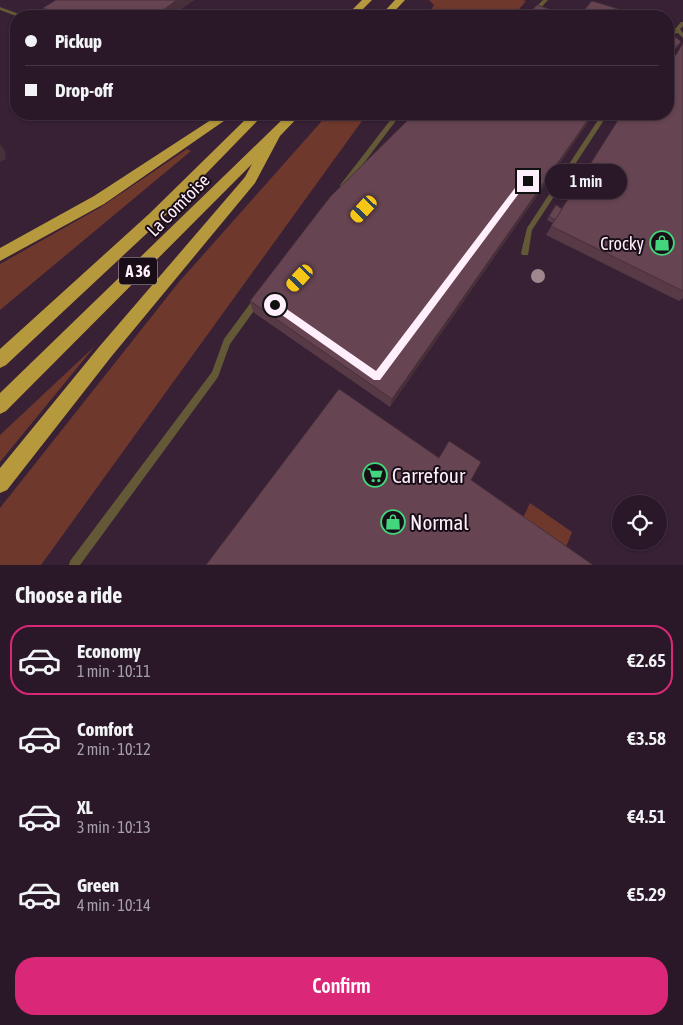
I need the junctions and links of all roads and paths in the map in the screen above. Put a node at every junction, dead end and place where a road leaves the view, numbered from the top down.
1 (60, 0) edge
2 (367, 0) edge
3 (400, 0) edge
4 (546, 0) edge
5 (537, 9) edge
6 (43, 10) edge
7 (357, 10) edge
8 (391, 10) edge
9 (683, 24) edge
10 (678, 32) junction
11 (674, 33) edge
12 (683, 36) edge
13 (219, 120) edge
14 (252, 120) edge
15 (289, 120) edge
16 (393, 120) edge
17 (601, 120) edge
18 (274, 136) junction
19 (338, 192) edge
20 (525, 254) dead end
21 (0, 255) edge
22 (262, 294) edge
23 (0, 360) edge
24 (0, 405) edge
25 (0, 483) edge
26 (74, 565) edge

1 - 6 lane
2 - 7 highway
3 - 8 highway
4 - 5 lane
9 - 10 lane
10 - 11 lane
10 - 12 lane
13 - 21 highway
14 - 23 highway, La Comtoise / A 36
15 - 18 highway, La Comtoise / A 36
16 - 19 lane
17 - 20 lane
18 - 24 highway, La Comtoise / A 36
18 - 25 highway
22 - 26 lane

